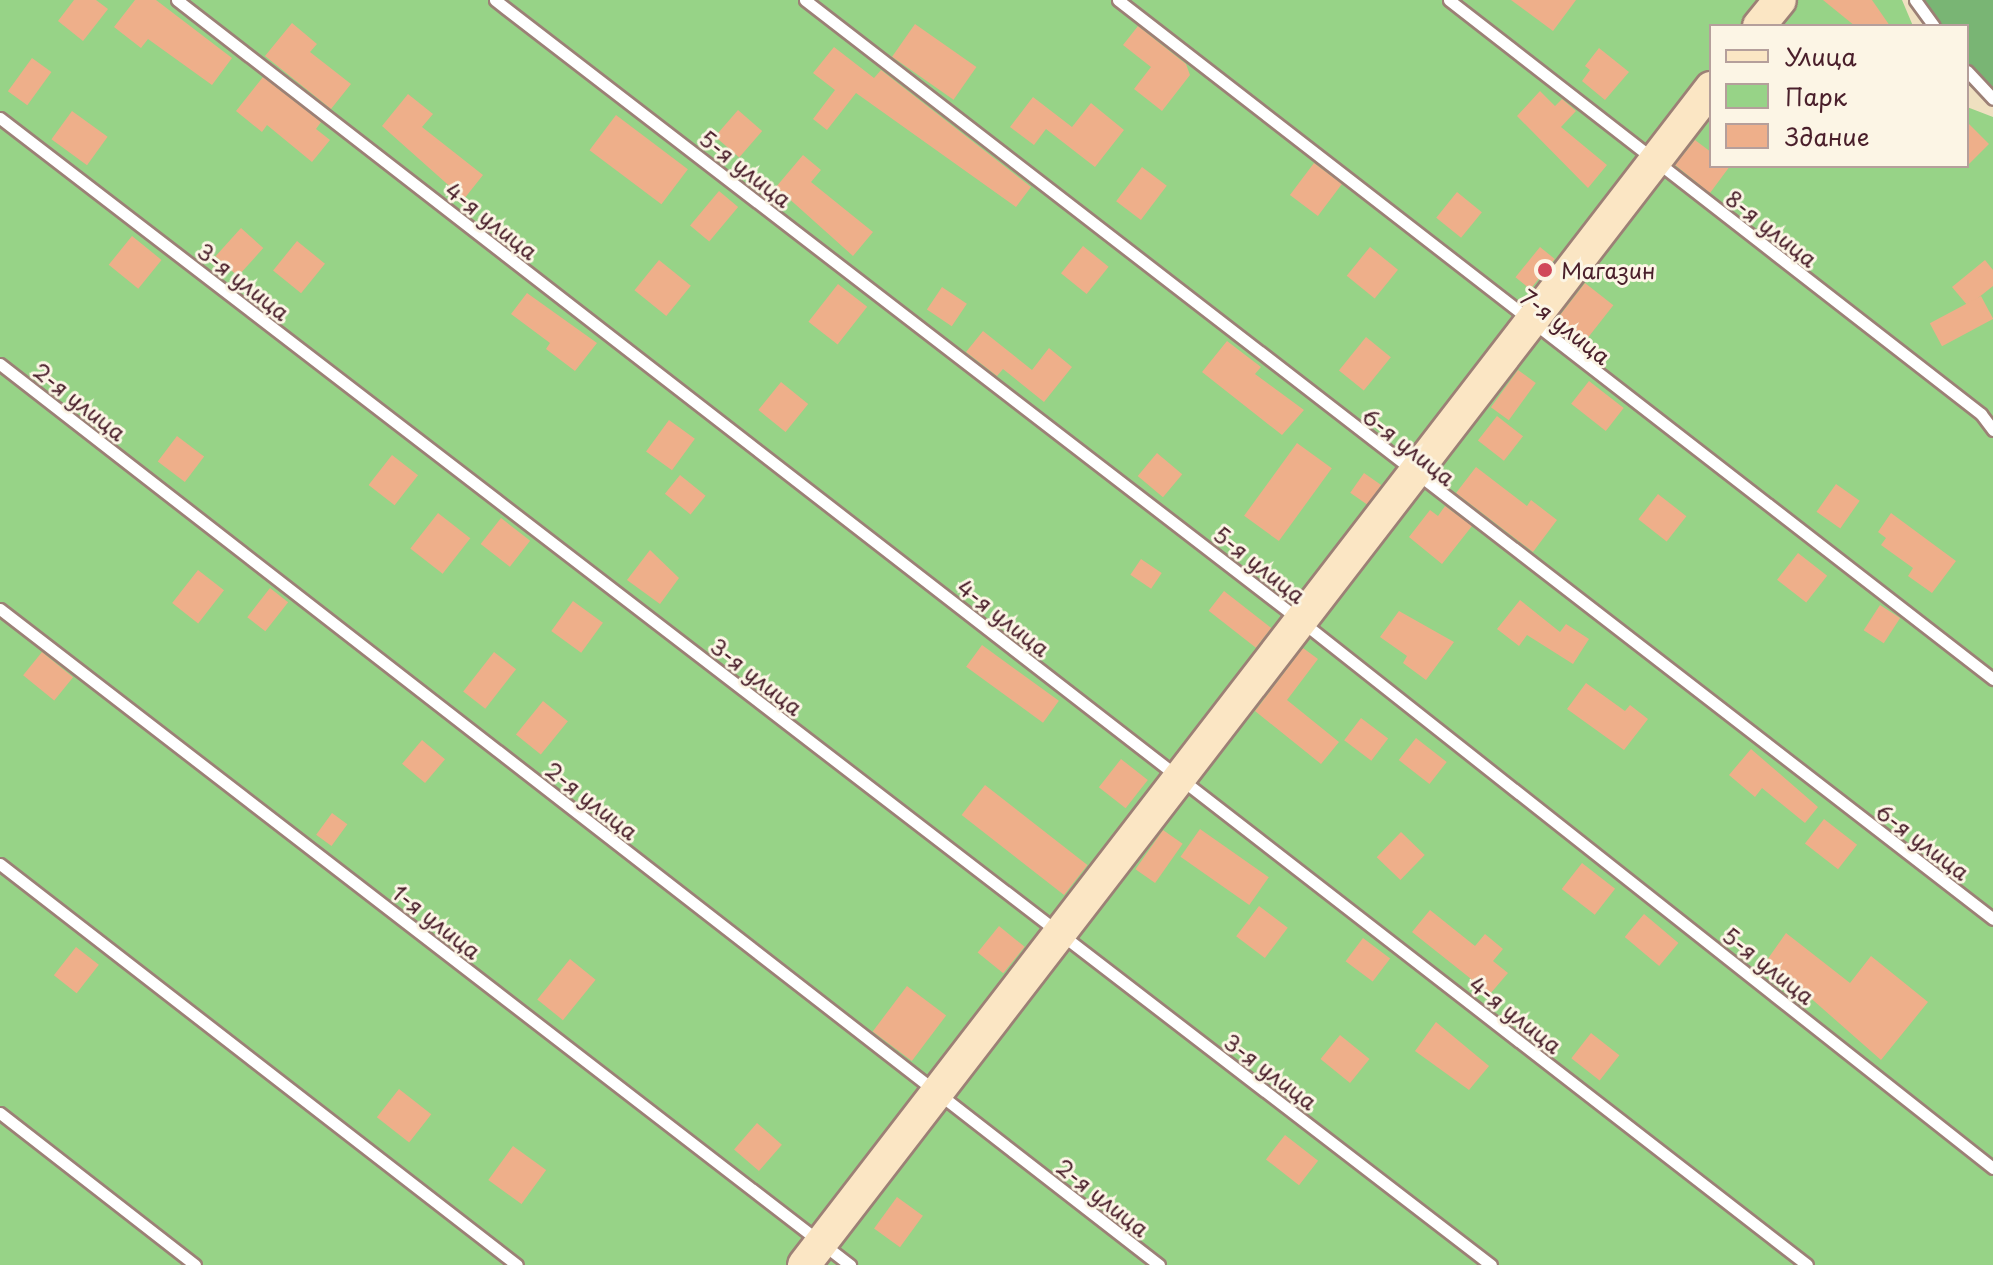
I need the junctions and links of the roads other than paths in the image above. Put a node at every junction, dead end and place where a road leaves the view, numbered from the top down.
1 (177, 0) edge
2 (495, 0) edge
3 (805, 0) edge
4 (1118, 0) edge
5 (1449, 0) edge
6 (1915, 0) edge
7 (1933, 24) edge
8 (1969, 73) edge
9 (1709, 91) edge
10 (1993, 99) edge
11 (0, 118) edge
12 (1654, 162) junction
13 (1531, 325) junction
14 (0, 364) edge
15 (1993, 430) edge
16 (1413, 476) junction
17 (0, 609) edge
18 (1301, 621) junction
19 (1993, 679) edge
20 (1177, 778) junction
21 (0, 864) edge
22 (1993, 919) edge
23 (1060, 934) junction
24 (936, 1093) junction
25 (0, 1113) edge
26 (1993, 1168) edge
27 (813, 1254) edge
28 (195, 1265) edge
29 (517, 1265) edge
30 (850, 1265) edge
31 (1159, 1265) edge
32 (1491, 1265) edge
33 (1807, 1265) edge

1 - 20 lane, 4-я улица
2 - 18 lane, 5-я улица
3 - 16 lane, 6-я улица
4 - 13 lane, 7-я улица
5 - 12 lane, 8-я улица
6 - 7 lane
8 - 10 lane
9 - 12 street
11 - 23 lane, 3-я улица
12 - 13 street
12 - 15 lane, 8-я улица
13 - 16 street
13 - 19 lane, 7-я улица
14 - 24 lane, 2-я улица
16 - 18 street
16 - 22 lane, 6-я улица
17 - 27 lane, 1-я улица
18 - 20 street
18 - 26 lane, 5-я улица
20 - 23 street
20 - 33 lane, 4-я улица
21 - 29 lane
23 - 24 street
23 - 32 lane, 3-я улица
24 - 27 street
24 - 31 lane, 2-я улица
25 - 28 lane
27 - 30 lane, 1-я улица

